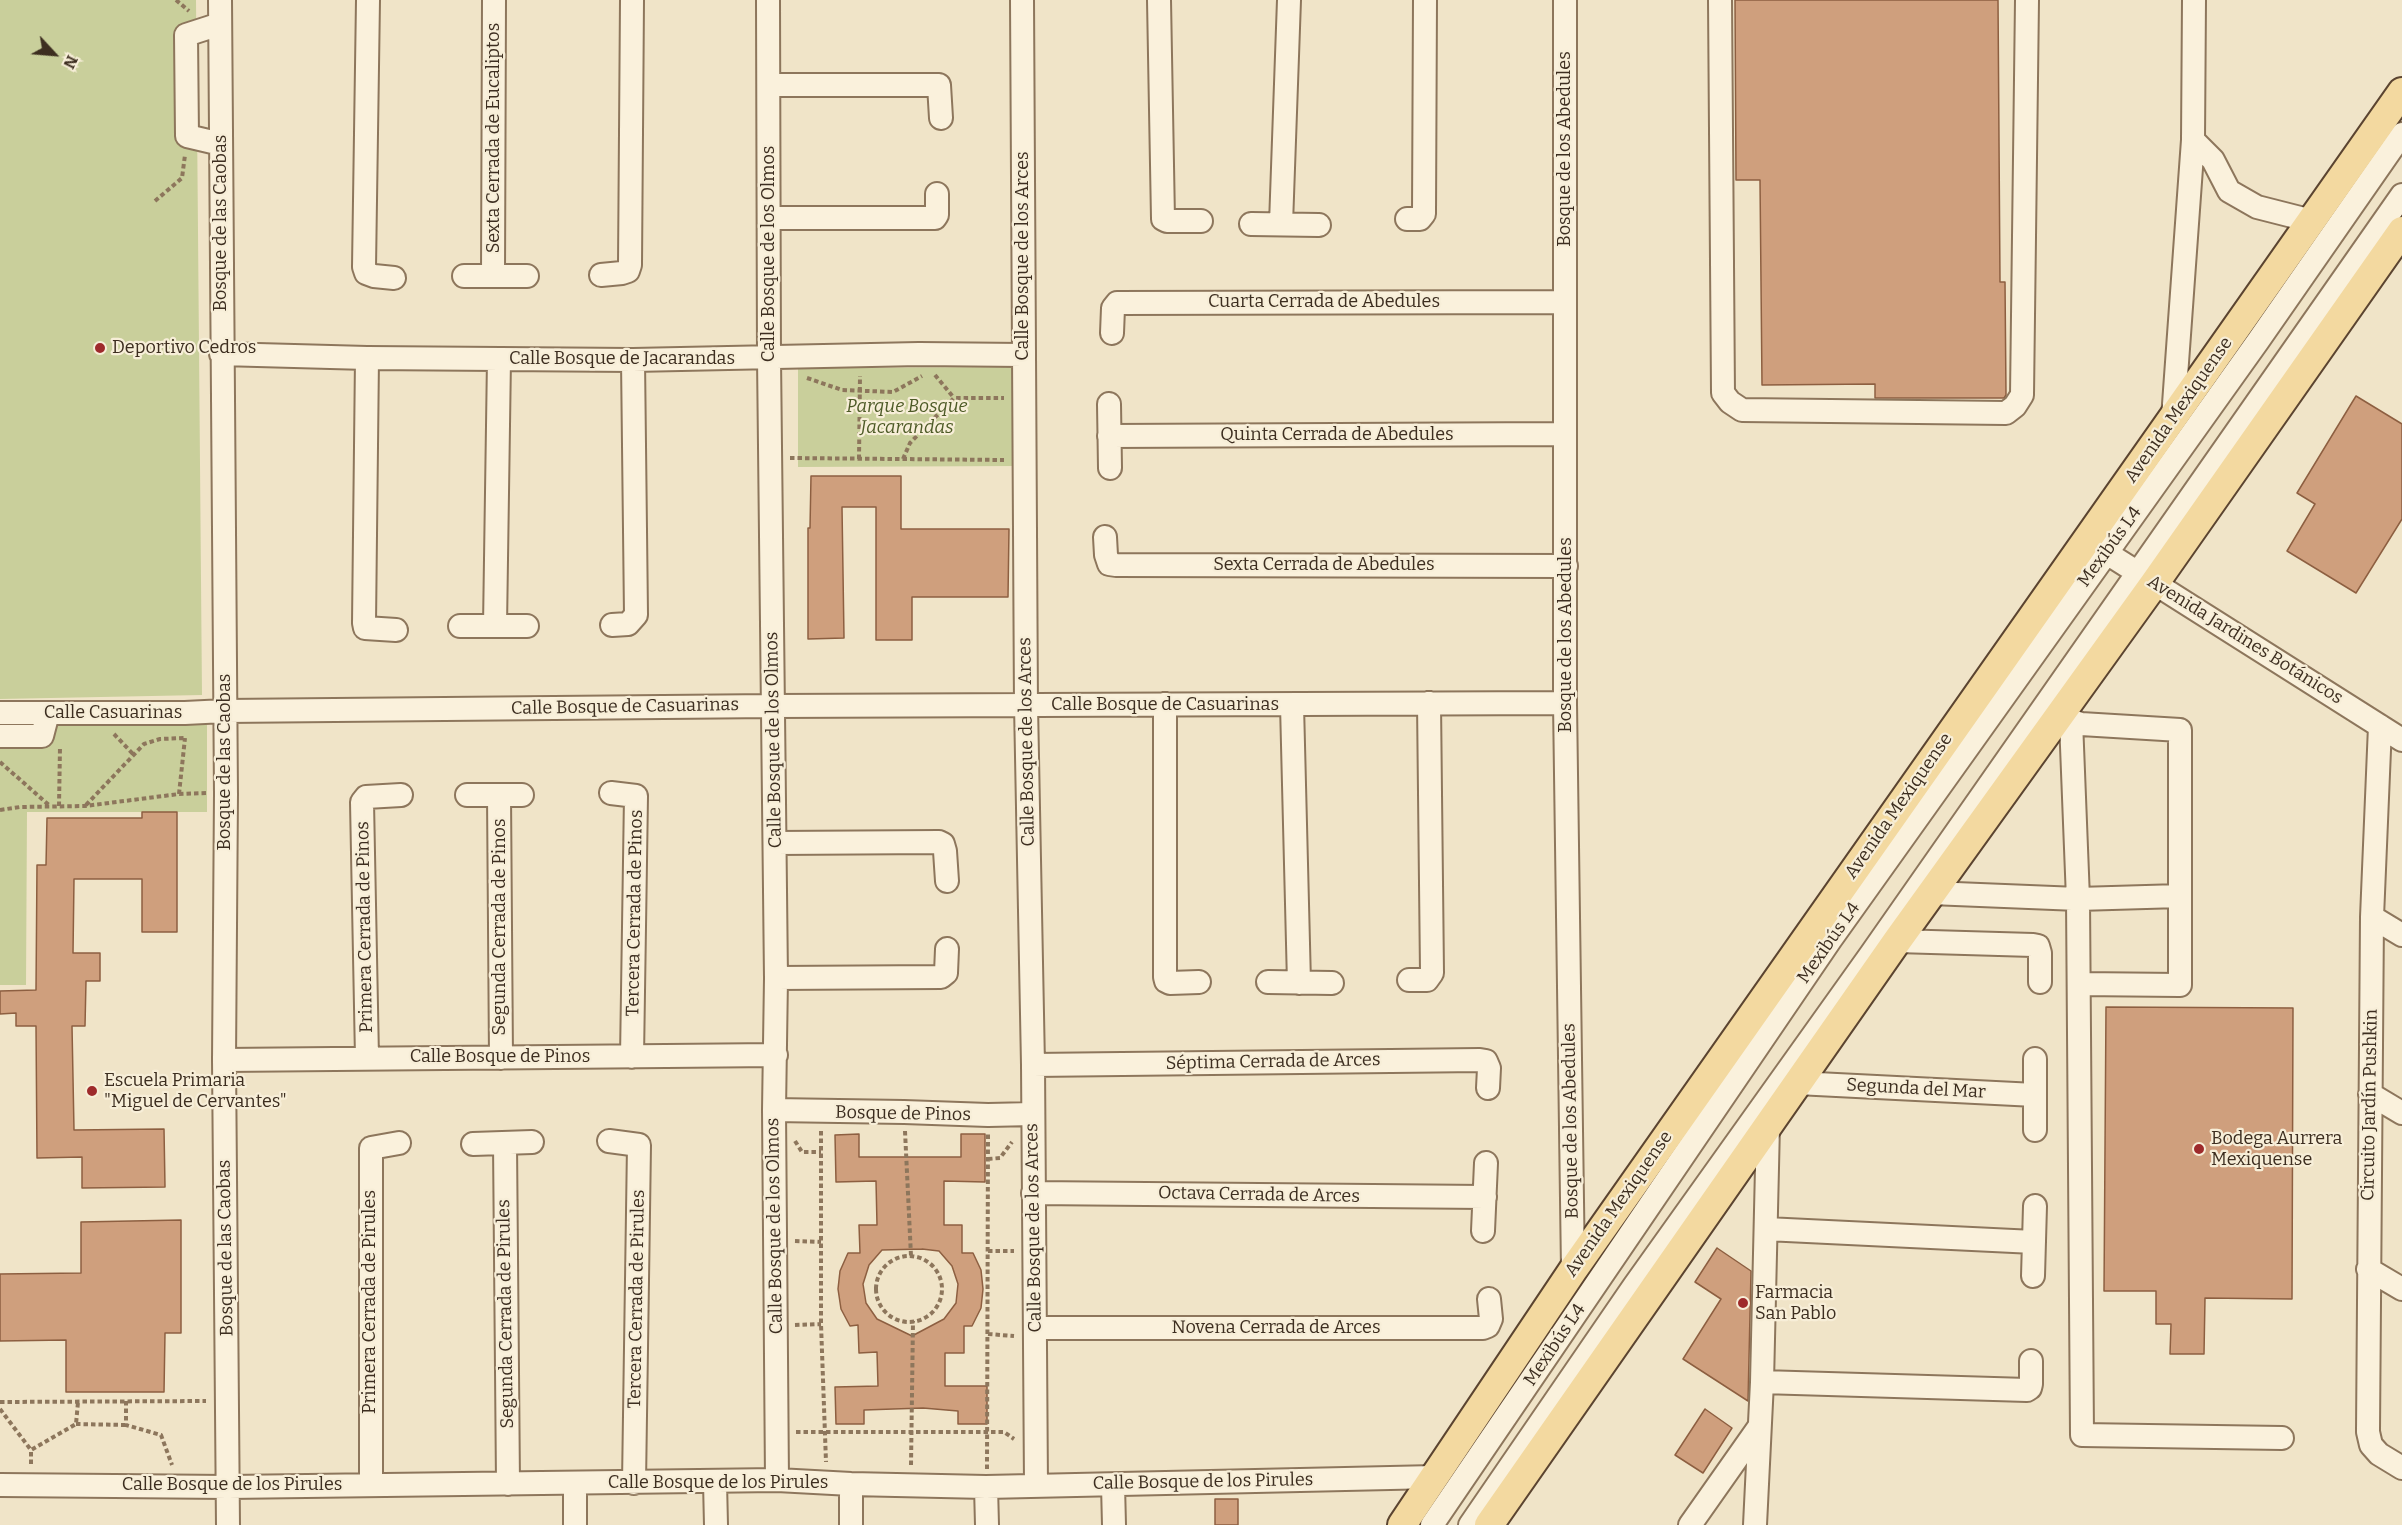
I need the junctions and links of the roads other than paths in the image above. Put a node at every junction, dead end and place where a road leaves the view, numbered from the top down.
1 (220, 0) edge
2 (368, 0) edge
3 (494, 0) edge
4 (632, 0) edge
5 (768, 0) edge
6 (1022, 0) edge
7 (1159, 0) edge
8 (1289, 0) edge
9 (1425, 0) edge
10 (1565, 0) edge
11 (1720, 0) edge
12 (2027, 0) edge
13 (2194, 0) edge
14 (220, 24) junction
15 (769, 84) junction
16 (2402, 92) edge
17 (941, 118) dead end
18 (2402, 134) edge
19 (2193, 140) junction
20 (220, 144) junction
21 (937, 194) dead end
22 (2402, 195) edge
23 (770, 218) junction
24 (1407, 219) dead end
25 (1201, 221) dead end
26 (2312, 221) junction
27 (1251, 224) dead end
28 (1281, 224) junction
29 (1319, 225) dead end
30 (2402, 231) edge
31 (601, 275) dead end
32 (464, 276) dead end
33 (493, 276) junction
34 (526, 276) dead end
35 (394, 278) dead end
36 (1565, 302) junction
37 (1112, 333) dead end
38 (221, 354) junction
39 (1023, 355) junction
40 (367, 358) junction
41 (769, 358) junction
42 (499, 359) junction
43 (633, 360) junction
44 (1109, 404) dead end
45 (2173, 418) junction
46 (1564, 434) junction
47 (1109, 436) junction
48 (1110, 468) dead end
49 (1105, 537) dead end
50 (2096, 547) junction
51 (1566, 566) junction
52 (2146, 578) junction
53 (612, 625) dead end
54 (460, 626) dead end
55 (495, 626) junction
56 (528, 626) dead end
57 (396, 630) dead end
58 (1429, 703) junction
59 (1565, 703) junction
60 (1165, 704) junction
61 (1026, 705) junction
62 (1292, 705) junction
63 (773, 706) junction
64 (225, 711) junction
65 (0, 713) edge
66 (55, 713) junction
67 (2064, 718) junction
68 (2380, 726) junction
69 (0, 736) edge
70 (2402, 740) edge
71 (611, 793) dead end
72 (401, 795) dead end
73 (467, 795) dead end
74 (499, 795) junction
75 (522, 795) dead end
76 (775, 843) junction
77 (947, 882) dead end
78 (1932, 892) junction
79 (2180, 896) junction
80 (2078, 899) junction
81 (2372, 917) junction
82 (2402, 935) edge
83 (1897, 941) junction
84 (947, 949) dead end
85 (776, 978) junction
86 (1409, 980) dead end
87 (1199, 982) dead end
88 (1268, 982) dead end
89 (2040, 982) dead end
90 (1299, 983) junction
91 (1332, 983) dead end
92 (2079, 984) junction
93 (776, 1055) junction
94 (632, 1057) junction
95 (367, 1058) junction
96 (501, 1058) junction
97 (2035, 1059) dead end
98 (224, 1060) junction
99 (1033, 1065) junction
100 (1797, 1083) junction
101 (1488, 1088) dead end
102 (2370, 1094) junction
103 (2035, 1095) junction
104 (774, 1110) junction
105 (2402, 1113) edge
106 (1033, 1114) junction
107 (1768, 1125) junction
108 (2035, 1130) dead end
109 (609, 1141) dead end
110 (532, 1142) dead end
111 (399, 1143) dead end
112 (505, 1143) junction
113 (472, 1144) dead end
114 (1486, 1163) dead end
115 (1034, 1192) junction
116 (1485, 1197) junction
117 (2035, 1206) dead end
118 (1766, 1229) junction
119 (1484, 1231) dead end
120 (2034, 1242) junction
121 (2368, 1269) junction
122 (1573, 1270) junction
123 (2034, 1276) dead end
124 (2402, 1289) edge
125 (1489, 1299) dead end
126 (1035, 1328) junction
127 (2031, 1361) dead end
128 (1762, 1382) junction
129 (1759, 1427) junction
130 (2282, 1438) dead end
131 (2402, 1468) edge
132 (1435, 1477) junction
133 (777, 1480) junction
134 (716, 1482) junction
135 (634, 1483) junction
136 (508, 1484) junction
137 (575, 1484) junction
138 (851, 1484) junction
139 (0, 1485) edge
140 (371, 1485) junction
141 (1036, 1485) junction
142 (1113, 1485) junction
143 (228, 1486) junction
144 (986, 1487) junction
145 (228, 1525) edge
146 (575, 1525) edge
147 (716, 1525) edge
148 (851, 1525) edge
149 (987, 1525) edge
150 (1114, 1525) edge
151 (1402, 1525) edge
152 (1432, 1525) edge
153 (1470, 1525) edge
154 (1489, 1525) edge
155 (1690, 1525) edge
156 (1755, 1525) edge

1 - 14 street, Bosque de las Caobas
2 - 35 street
3 - 33 street, Sexta Cerrada de Eucaliptos
4 - 31 street
5 - 15 street, Calle Bosque de los Olmos
6 - 39 street, Calle Bosque de los Arces
7 - 25 street
8 - 28 street
9 - 24 street
10 - 36 street, Bosque de los Abedules
11 - 12 street
13 - 19 street
14 - 20 street, Bosque de las Caobas
14 - 20 street
15 - 17 street
15 - 23 street, Calle Bosque de los Olmos
16 - 26 main road, Avenida Mexiquense
18 - 50 street, Mexibús L4
19 - 26 street
19 - 45 street
20 - 38 street, Bosque de las Caobas
21 - 23 street
22 - 52 street, Mexibús L4
23 - 41 street, Calle Bosque de los Olmos
26 - 45 main road, Avenida Mexiquense
27 - 28 street
28 - 29 street
30 - 52 main road
32 - 33 street, Sexta Cerrada de Eucaliptos
33 - 34 street, Sexta Cerrada de Eucaliptos
36 - 37 street, Cuarta Cerrada de Abedules
36 - 46 street, Bosque de los Abedules
38 - 40 street, Calle Bosque de Jacarandas
38 - 64 street, Bosque de las Caobas
39 - 41 street, Calle Bosque de Jacarandas
39 - 61 street, Calle Bosque de los Arces
40 - 42 street, Calle Bosque de Jacarandas
40 - 57 street
41 - 43 street, Calle Bosque de Jacarandas
41 - 63 street, Calle Bosque de los Olmos
42 - 43 street, Calle Bosque de Jacarandas
42 - 55 street
43 - 53 street
44 - 47 street
45 - 50 main road, Avenida Mexiquense
46 - 47 street, Quinta Cerrada de Abedules
46 - 51 street, Bosque de los Abedules
47 - 48 street
49 - 51 street, Sexta Cerrada de Abedules
50 - 52 street, Avenida Jardines Botánicos
50 - 122 main road, Avenida Mexiquense
50 - 152 street, Mexibús L4
51 - 59 street, Bosque de los Abedules
52 - 67 main road
52 - 68 street, Avenida Jardines Botánicos
52 - 153 street, Mexibús L4
54 - 55 street
55 - 56 street
58 - 59 street, Calle Bosque de Casuarinas
58 - 62 street, Calle Bosque de Casuarinas
58 - 86 street
59 - 122 street, Bosque de los Abedules
60 - 61 street, Calle Bosque de Casuarinas
60 - 62 street, Calle Bosque de Casuarinas
60 - 87 street
61 - 63 street, Calle Bosque de Casuarinas
61 - 99 street, Calle Bosque de los Arces
62 - 90 street
63 - 64 street, Calle Bosque de Casuarinas
63 - 76 street, Calle Bosque de los Olmos
64 - 66 street, Calle Casuarinas
64 - 98 street, Bosque de las Caobas
65 - 66 street, Calle Casuarinas
66 - 69 street
67 - 78 main road
67 - 79 street
67 - 80 street
68 - 70 street, Avenida Jardines Botánicos
68 - 81 street, Circuito Jardín Pushkin
71 - 94 street, Tercera Cerrada de Pinos
72 - 95 street, Primera Cerrada de Pinos
73 - 74 street, Segunda Cerrada de Pinos
74 - 75 street, Segunda Cerrada de Pinos
74 - 96 street, Segunda Cerrada de Pinos
76 - 77 street
76 - 85 street, Calle Bosque de los Olmos
78 - 80 street
78 - 83 main road
79 - 80 street
79 - 92 street
80 - 92 street
81 - 82 street
81 - 102 street, Circuito Jardín Pushkin
83 - 89 street
83 - 100 main road
84 - 85 street
85 - 93 street, Calle Bosque de los Olmos
88 - 90 street
90 - 91 street
92 - 130 street
93 - 94 street, Calle Bosque de Pinos
93 - 104 street, Calle Bosque de los Olmos
94 - 96 street, Calle Bosque de Pinos
95 - 96 street, Calle Bosque de Pinos
95 - 98 street, Calle Bosque de Pinos
97 - 103 street
98 - 143 street, Bosque de las Caobas
99 - 101 street, Séptima Cerrada de Arces
99 - 106 street, Calle Bosque de los Arces
100 - 103 street, Segunda del Mar
100 - 107 main road
102 - 105 street
102 - 121 street, Circuito Jardín Pushkin
103 - 108 street
104 - 106 street, Bosque de Pinos
104 - 133 street, Calle Bosque de los Olmos
106 - 115 street, Calle Bosque de los Arces
107 - 118 street
107 - 154 main road
109 - 135 street, Tercera Cerrada de Pirules
110 - 112 street
111 - 140 street, Primera Cerrada de Pirules
112 - 113 street
112 - 136 street, Segunda Cerrada de Pirules
114 - 116 street
115 - 116 street, Octava Cerrada de Arces
115 - 126 street, Calle Bosque de los Arces
116 - 119 street
117 - 120 street
118 - 120 street
118 - 128 street
120 - 123 street
121 - 124 street
121 - 131 street, Circuito Jardín Pushkin
122 - 132 main road, Avenida Mexiquense
125 - 126 street, Novena Cerrada de Arces
126 - 141 street, Calle Bosque de los Arces
127 - 128 street
128 - 129 street
129 - 155 street
129 - 156 street
132 - 142 street, Calle Bosque de los Pirules
132 - 151 main road, Avenida Mexiquense
133 - 134 street, Calle Bosque de los Pirules
133 - 138 street, Calle Bosque de los Pirules
134 - 135 street, Calle Bosque de los Pirules
134 - 147 street
135 - 137 street, Calle Bosque de los Pirules
136 - 137 street, Calle Bosque de los Pirules
136 - 140 street, Calle Bosque de los Pirules
137 - 146 street
138 - 144 street, Calle Bosque de los Pirules
138 - 148 street
139 - 143 street, Calle Bosque de los Pirules
140 - 143 street, Calle Bosque de los Pirules
141 - 142 street, Calle Bosque de los Pirules
141 - 144 street, Calle Bosque de los Pirules
142 - 150 street
143 - 145 street, Bosque de las Caobas
144 - 149 street

